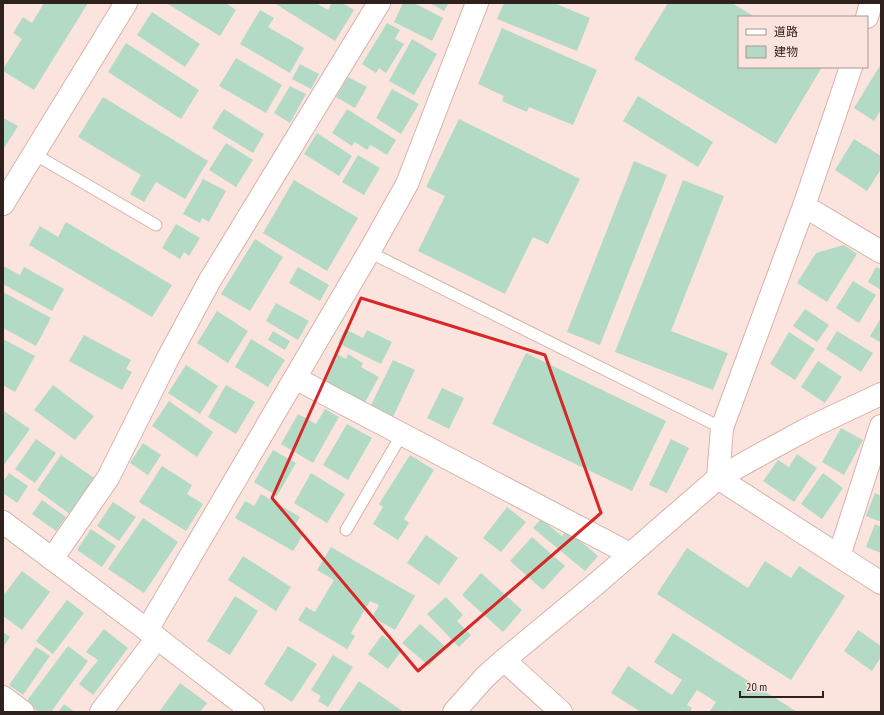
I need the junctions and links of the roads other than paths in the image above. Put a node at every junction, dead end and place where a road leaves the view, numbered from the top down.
1 (126, 3) edge
2 (379, 3) edge
3 (477, 3) edge
4 (871, 3) edge
5 (867, 16) edge
6 (851, 68) edge
7 (34, 154) junction
8 (3, 204) edge
9 (804, 206) junction
10 (156, 225) dead end
11 (369, 252) junction
12 (881, 252) edge
13 (294, 378) junction
14 (881, 394) edge
15 (881, 426) edge
16 (722, 428) junction
17 (402, 434) junction
18 (718, 478) junction
19 (3, 522) edge
20 (346, 530) dead end
21 (630, 554) junction
22 (839, 556) junction
23 (52, 559) junction
24 (881, 583) edge
25 (152, 634) junction
26 (504, 660) junction
27 (3, 697) edge
28 (23, 712) edge
29 (101, 712) edge
30 (253, 712) edge
31 (454, 712) edge
32 (561, 712) edge

1 - 7 street
2 - 23 street
3 - 11 street
4 - 5 street
6 - 9 street
7 - 8 street
7 - 10 lane
9 - 12 street
9 - 16 street
11 - 13 street
11 - 16 lane
13 - 17 street
13 - 25 street
14 - 18 street
15 - 22 street
16 - 18 street
17 - 20 lane
17 - 21 street
18 - 21 street
18 - 22 street
19 - 23 street
21 - 26 street
22 - 24 street
23 - 25 street
25 - 29 street
25 - 30 street
26 - 31 street
26 - 32 street
27 - 28 street

